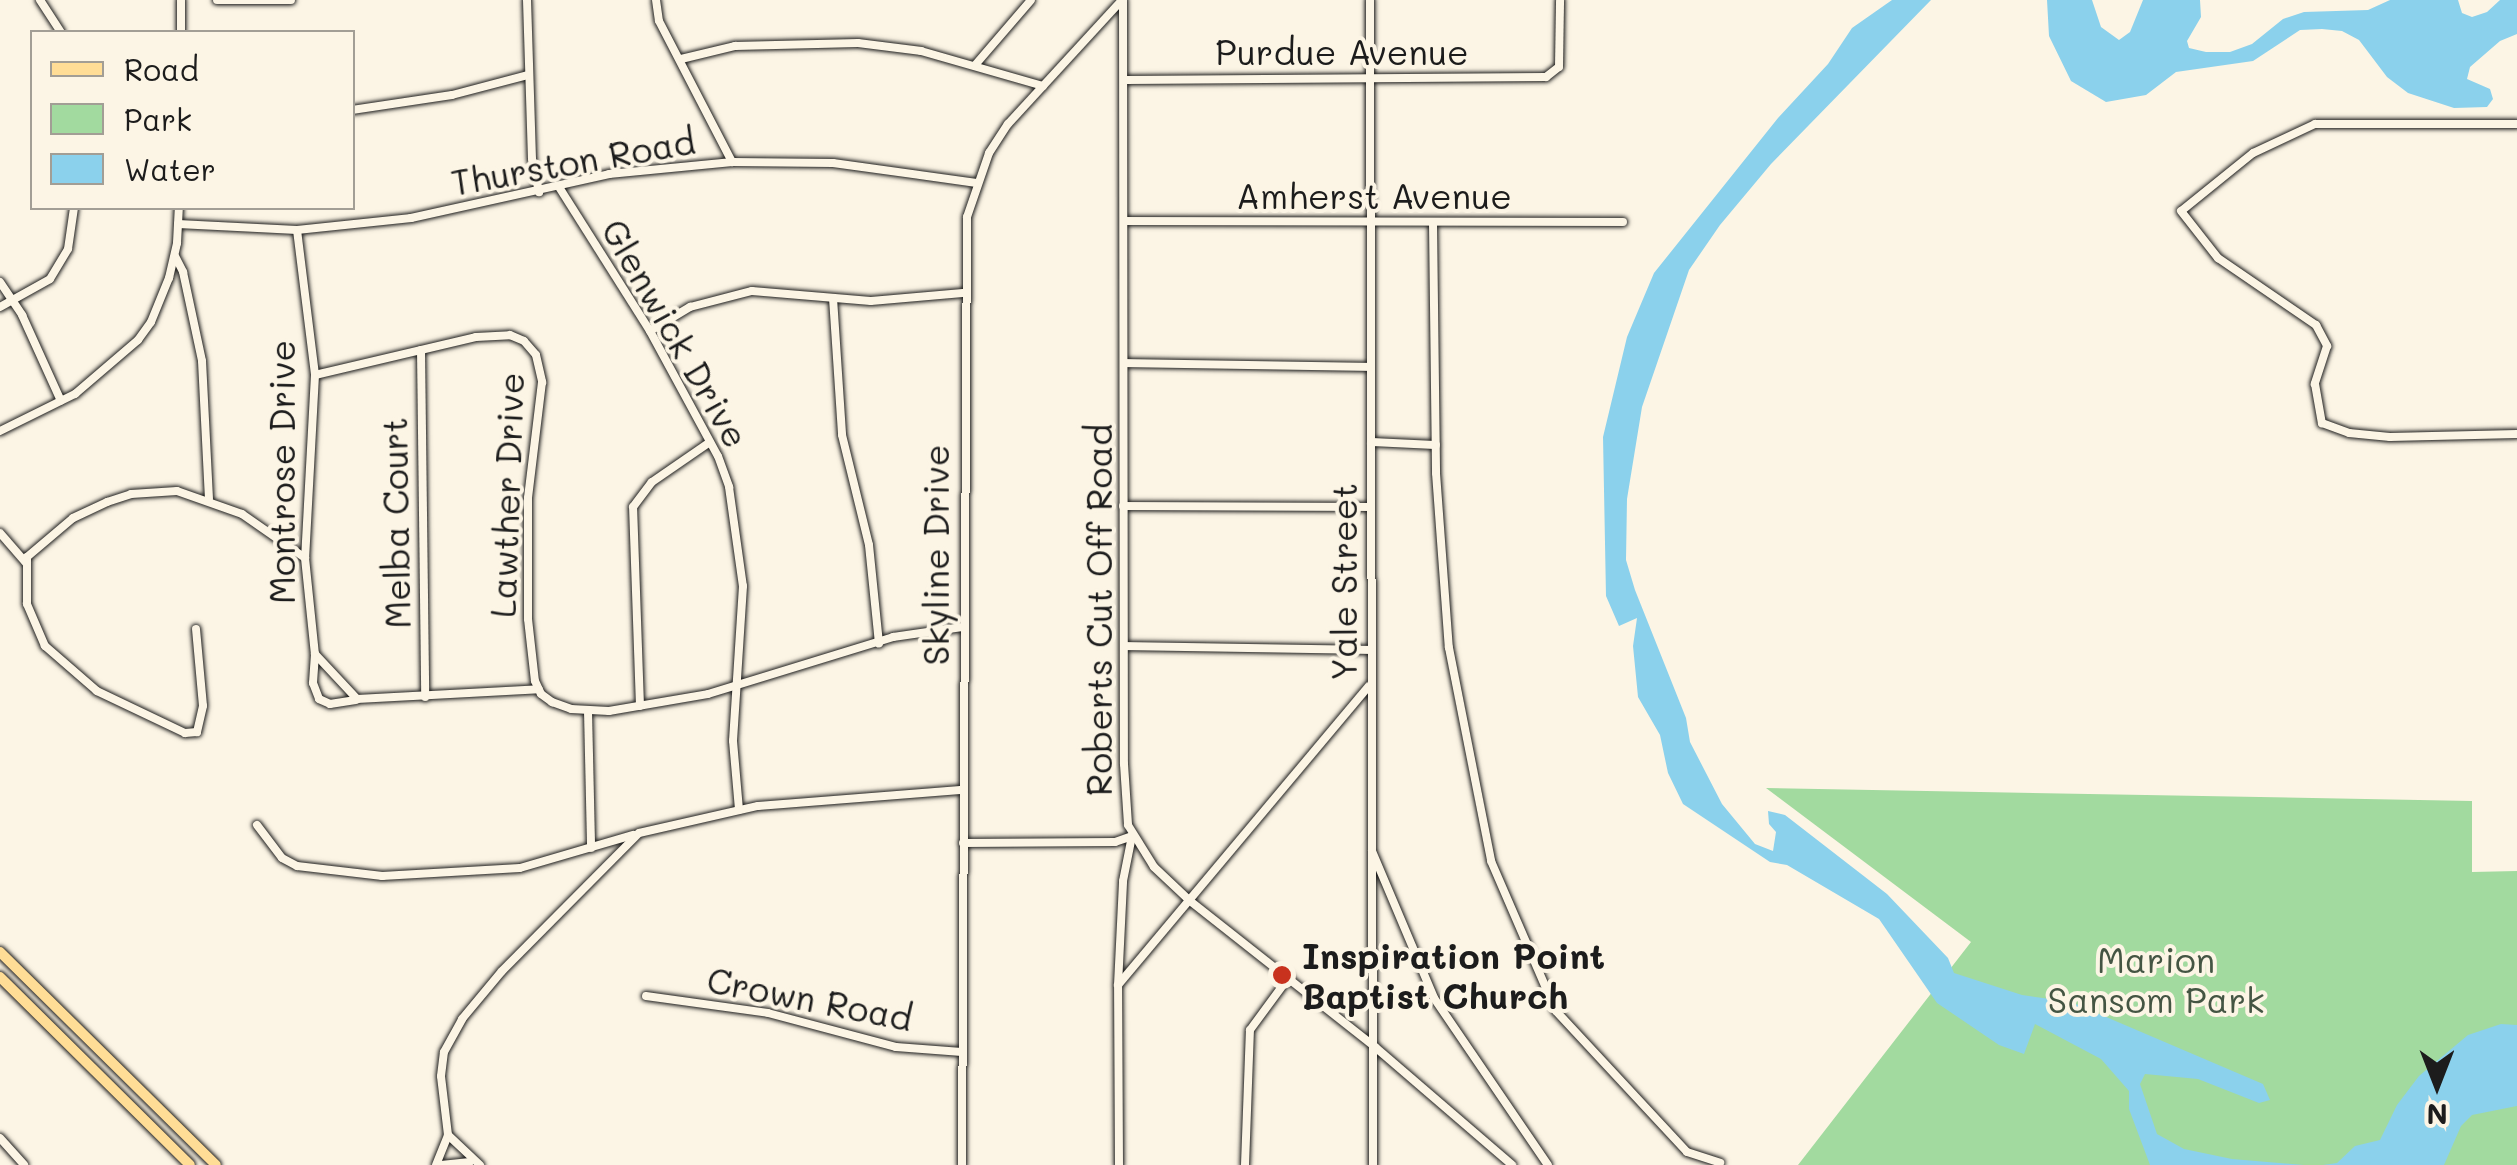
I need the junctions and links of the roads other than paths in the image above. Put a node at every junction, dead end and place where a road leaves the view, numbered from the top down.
1 (40, 0) edge
2 (181, 0) edge
3 (217, 0) edge
4 (291, 0) edge
5 (527, 0) edge
6 (656, 0) edge
7 (1032, 0) edge
8 (1123, 0) edge
9 (1370, 0) edge
10 (1560, 0) edge
11 (60, 30) edge
12 (181, 30) edge
13 (682, 58) junction
14 (976, 64) junction
15 (528, 75) junction
16 (1370, 79) junction
17 (1126, 80) junction
18 (1043, 86) junction
19 (355, 110) edge
20 (2517, 124) edge
21 (732, 162) junction
22 (976, 184) junction
23 (560, 187) junction
24 (539, 192) junction
25 (74, 210) edge
26 (178, 210) edge
27 (1125, 220) junction
28 (1623, 222) dead end
29 (1371, 223) junction
30 (1433, 223) junction
31 (178, 224) junction
32 (297, 230) junction
33 (175, 256) junction
34 (0, 282) edge
35 (964, 293) junction
36 (833, 298) junction
37 (12, 300) junction
38 (0, 307) edge
39 (650, 331) junction
40 (421, 350) junction
41 (1125, 363) junction
42 (1372, 367) junction
43 (315, 375) junction
44 (62, 400) junction
45 (0, 432) edge
46 (2517, 434) edge
47 (710, 442) junction
48 (1371, 442) junction
49 (1436, 445) junction
50 (208, 499) junction
51 (1123, 506) junction
52 (1371, 507) junction
53 (0, 533) edge
54 (306, 558) junction
55 (26, 562) junction
56 (962, 627) junction
57 (196, 629) dead end
58 (879, 643) junction
59 (1126, 646) junction
60 (1370, 650) junction
61 (315, 654) junction
62 (1370, 685) junction
63 (736, 686) junction
64 (539, 689) junction
65 (425, 697) junction
66 (357, 700) junction
67 (640, 706) junction
68 (588, 711) junction
69 (963, 790) junction
70 (739, 810) junction
71 (257, 825) dead end
72 (638, 833) junction
73 (1132, 836) junction
74 (963, 843) junction
75 (1370, 847) junction
76 (591, 848) junction
77 (1189, 900) junction
78 (0, 952) edge
79 (0, 977) edge
80 (1289, 977) junction
81 (1118, 985) junction
82 (646, 996) dead end
83 (1375, 1048) junction
84 (962, 1052) junction
85 (448, 1135) junction
86 (0, 1138) edge
87 (1720, 1163) edge
88 (212, 1164) edge
89 (477, 1164) edge
90 (24, 1165) edge
91 (190, 1165) edge
92 (438, 1165) edge
93 (962, 1165) edge
94 (1120, 1165) edge
95 (1245, 1165) edge
96 (1373, 1165) edge
97 (1512, 1165) edge
98 (1548, 1165) edge

1 - 11 street
2 - 12 street
3 - 4 street
5 - 15 street
6 - 13 street
7 - 14 street
8 - 17 street, Roberts Cut Off Road
8 - 18 street, Skyline Drive
9 - 16 street, Yale Street
10 - 16 street, Purdue Avenue
13 - 14 street
13 - 21 street
14 - 18 street
15 - 19 street
15 - 24 street
16 - 17 street, Purdue Avenue
16 - 29 street, Yale Street
17 - 27 street, Roberts Cut Off Road
18 - 22 street, Skyline Drive
20 - 46 street
21 - 22 street, Thurston Road
21 - 23 street, Thurston Road
22 - 35 street, Skyline Drive
23 - 24 street, Thurston Road
23 - 39 street, Glenwick Drive
24 - 32 street, Thurston Road
25 - 37 street
26 - 31 street
27 - 29 street, Amherst Avenue
27 - 41 street, Roberts Cut Off Road
28 - 30 street, Amherst Avenue
29 - 30 street, Amherst Avenue
29 - 42 street, Yale Street
30 - 49 street
31 - 32 street, Thurston Road
31 - 33 street
32 - 43 street, Montrose Drive
33 - 44 street
33 - 50 street
34 - 37 street
35 - 36 street
35 - 56 street, Skyline Drive
36 - 39 street
36 - 58 street
37 - 38 street
37 - 44 street
39 - 47 street, Glenwick Drive
40 - 43 street, Lawther Drive
40 - 64 street, Lawther Drive
40 - 65 street, Melba Court
41 - 42 street
41 - 51 street, Roberts Cut Off Road
42 - 48 street, Yale Street
43 - 54 street, Montrose Drive
44 - 45 street
47 - 63 street, Glenwick Drive
47 - 67 street
48 - 49 street
48 - 52 street, Yale Street
49 - 87 street
50 - 54 street
50 - 55 street
51 - 52 street
51 - 59 street, Roberts Cut Off Road
52 - 60 street, Yale Street
53 - 55 street
54 - 61 street, Montrose Drive
55 - 57 street
56 - 58 street, Montrose Drive
56 - 69 street, Skyline Drive
58 - 63 street, Montrose Drive
59 - 60 street
59 - 73 street, Roberts Cut Off Road
60 - 62 street, Yale Street
61 - 66 street, Montrose Drive
61 - 66 street, Montrose Drive
62 - 75 street, Yale Street
62 - 77 street
63 - 67 street, Montrose Drive
63 - 70 street, Glenwick Drive
64 - 65 street, Montrose Drive
64 - 68 street, Montrose Drive
65 - 66 street, Montrose Drive
67 - 68 street, Montrose Drive
68 - 76 street
69 - 70 street
69 - 74 street, Skyline Drive
70 - 72 street
71 - 76 street
72 - 76 street
72 - 85 street
73 - 74 street
73 - 77 street, Roberts Cut Off Road
73 - 81 street
74 - 84 street, Skyline Drive
75 - 83 street, Yale Street
75 - 98 street
77 - 80 street, Roberts Cut Off Road
77 - 81 street
78 - 88 main road
79 - 91 main road
80 - 83 street, Roberts Cut Off Road
80 - 95 street
81 - 94 street
82 - 84 street, Crown Road
83 - 96 street, Yale Street
83 - 97 street, Roberts Cut Off Road
84 - 93 street, Skyline Drive
85 - 89 street
85 - 92 street
86 - 90 street
89 - 92 street

